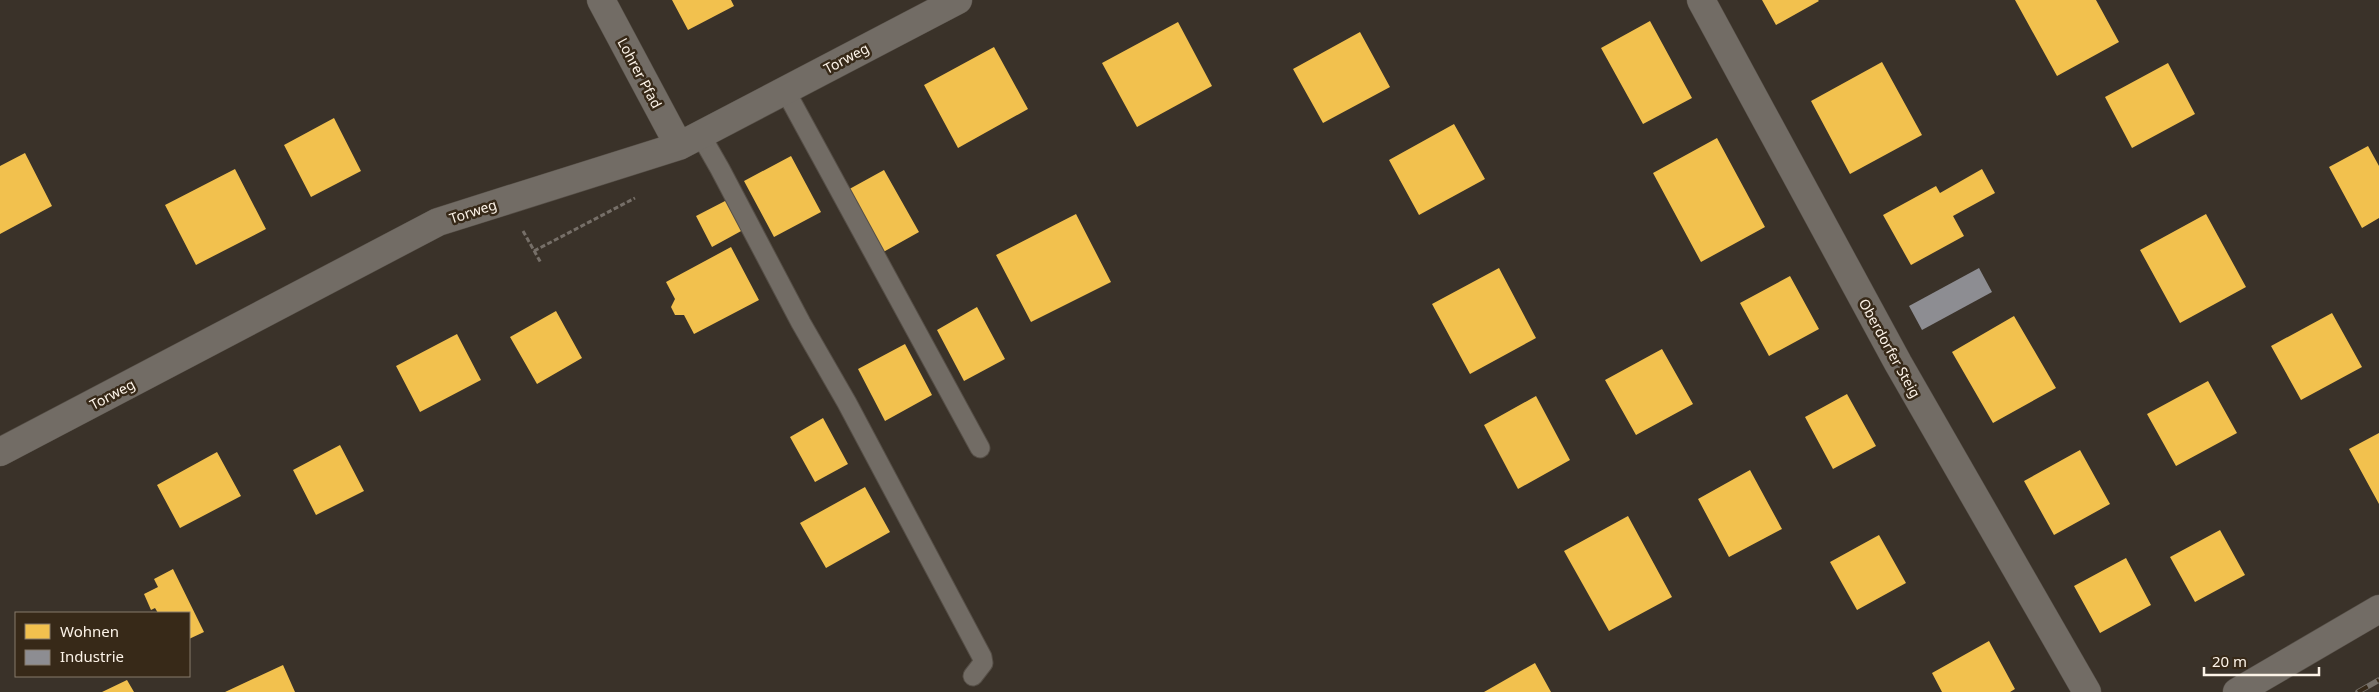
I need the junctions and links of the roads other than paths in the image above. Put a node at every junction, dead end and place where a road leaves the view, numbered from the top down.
1 (601, 0) edge
2 (958, 0) edge
3 (1701, 0) edge
4 (785, 90) junction
5 (689, 140) junction
6 (980, 448) dead end
7 (0, 452) edge
8 (2379, 609) edge
9 (973, 676) dead end
10 (2087, 692) edge
11 (2237, 692) edge

1 - 5 street, Lohrer Pfad
2 - 4 street, Torweg
3 - 10 street, Oberdorfer Steig
4 - 5 street, Torweg
4 - 6 lane
5 - 7 street, Torweg
5 - 9 lane
8 - 11 street

